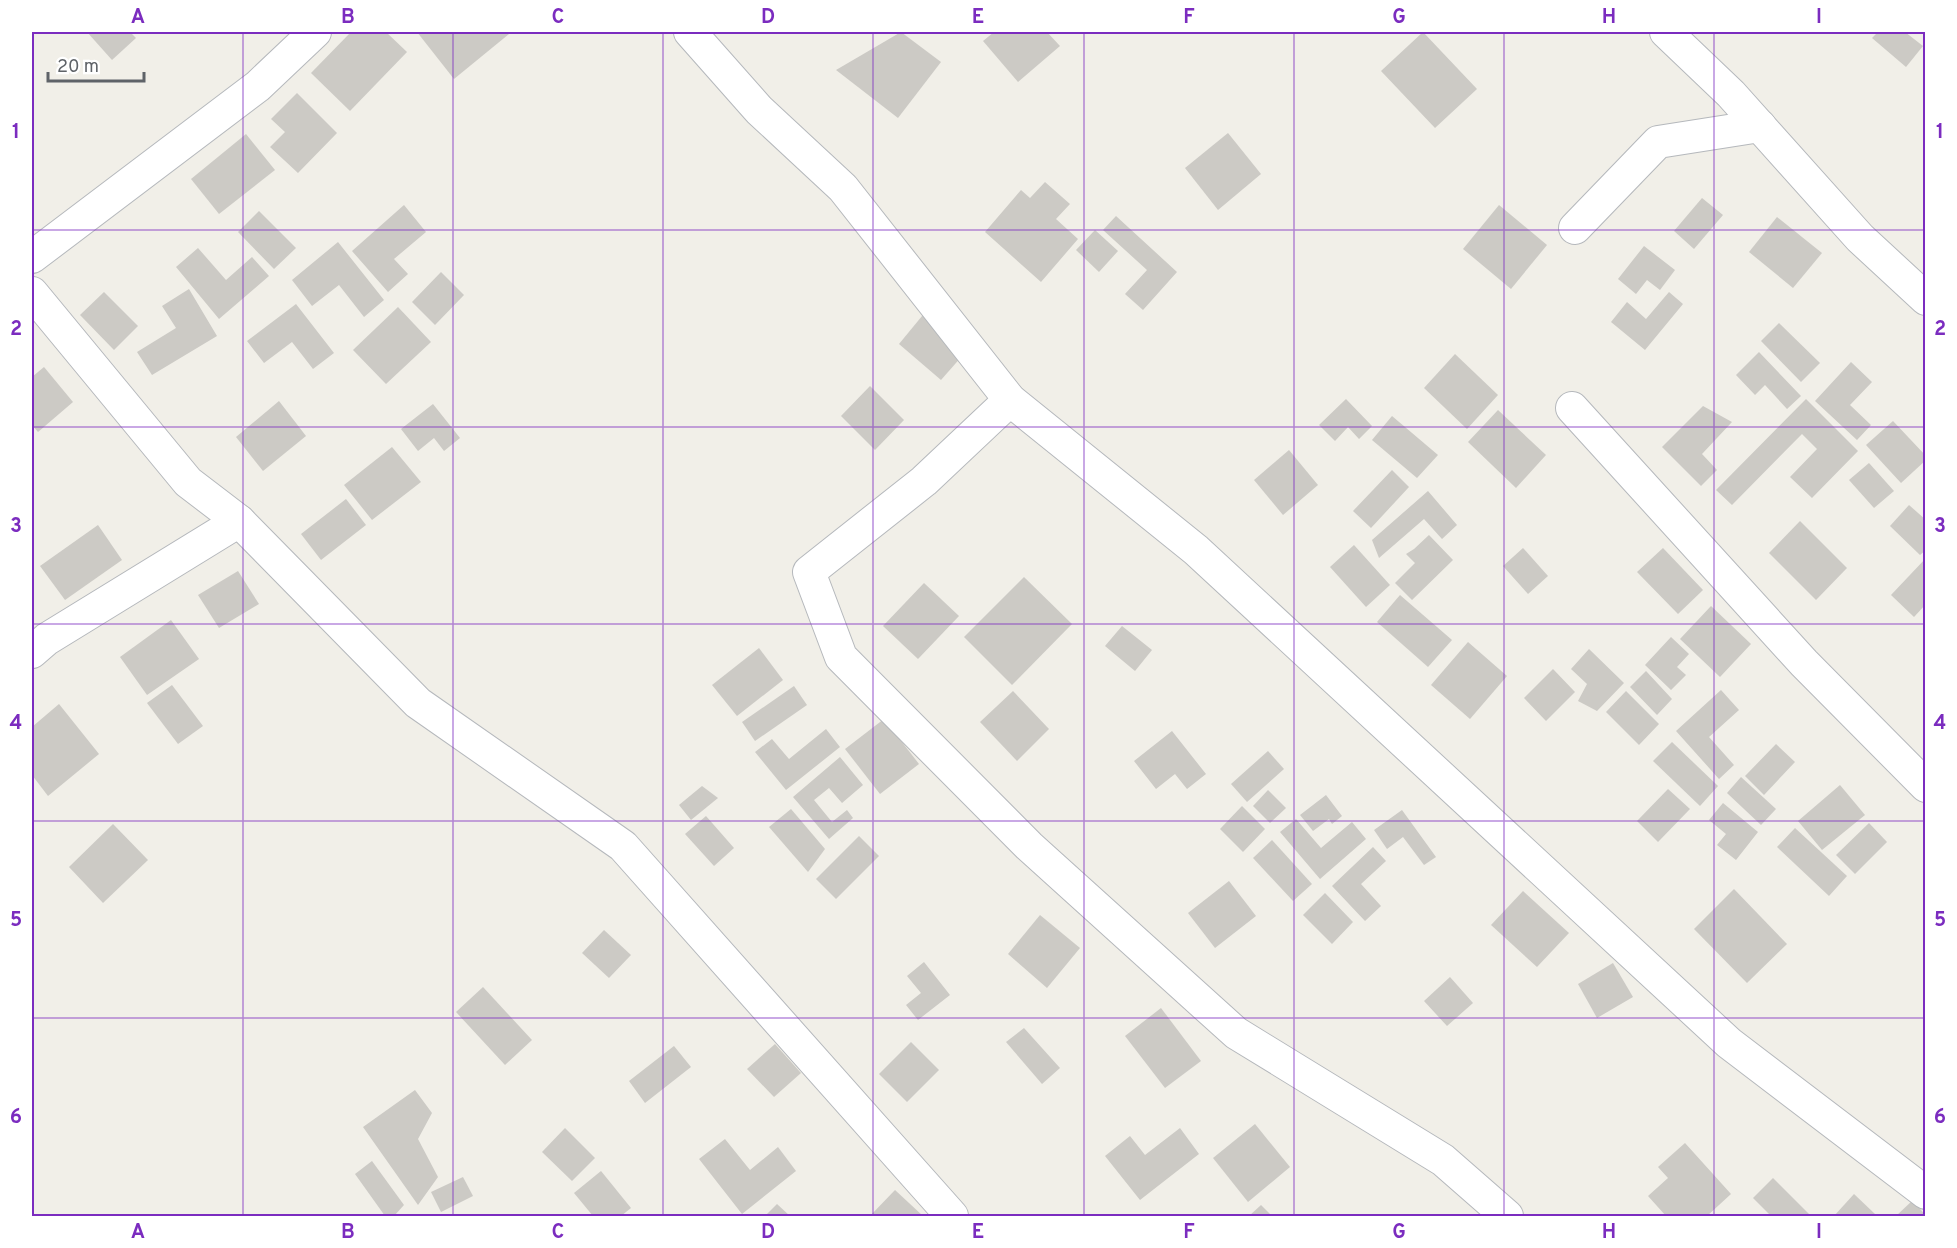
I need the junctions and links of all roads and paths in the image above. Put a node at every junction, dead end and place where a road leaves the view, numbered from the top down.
1 (315, 32) edge
2 (690, 32) edge
3 (1666, 32) edge
4 (1760, 126) junction
5 (1575, 228) dead end
6 (32, 257) edge
7 (32, 293) edge
8 (1926, 299) edge
9 (1010, 400) junction
10 (1572, 408) dead end
11 (238, 521) junction
12 (32, 652) edge
13 (1926, 786) edge
14 (1926, 1193) edge
15 (952, 1216) edge
16 (1507, 1216) edge

1 - 6 street
2 - 9 street
3 - 4 street
4 - 5 street
4 - 8 street
7 - 11 street
9 - 14 street
9 - 16 street
10 - 13 street
11 - 12 street
11 - 15 street

